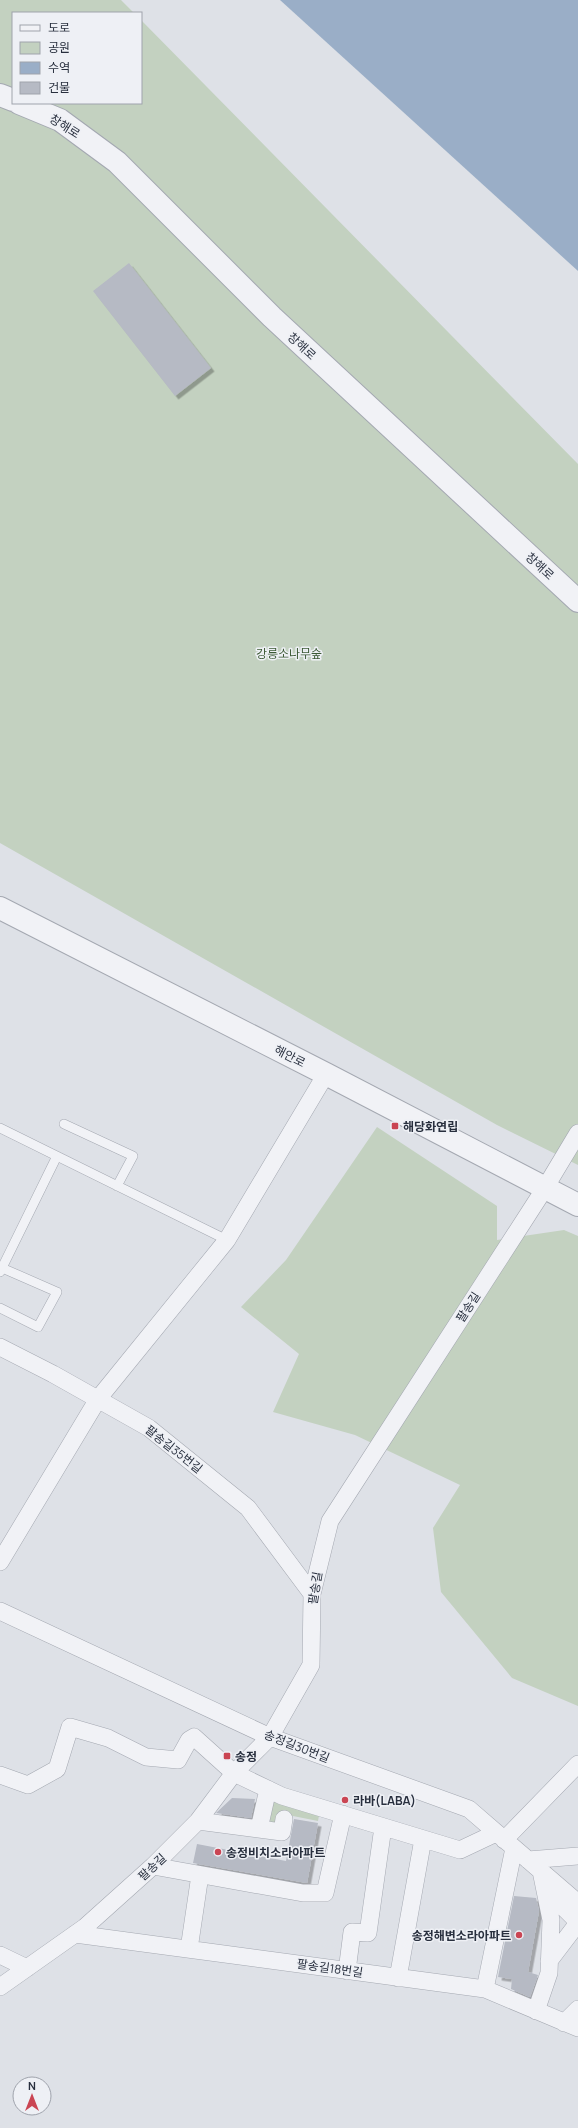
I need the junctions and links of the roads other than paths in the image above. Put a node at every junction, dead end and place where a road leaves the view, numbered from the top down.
1 (0, 95) edge
2 (12, 100) edge
3 (21, 104) edge
4 (578, 601) edge
5 (2, 912) edge
6 (326, 1074) junction
7 (64, 1124) dead end
8 (0, 1128) edge
9 (578, 1133) edge
10 (57, 1156) junction
11 (117, 1186) junction
12 (545, 1188) junction
13 (578, 1206) edge
14 (227, 1240) junction
15 (1, 1270) edge
16 (0, 1308) edge
17 (0, 1347) edge
18 (98, 1399) junction
19 (0, 1562) edge
20 (312, 1594) junction
21 (0, 1611) edge
22 (270, 1737) junction
23 (578, 1764) edge
24 (234, 1773) junction
25 (0, 1775) edge
26 (268, 1789) junction
27 (343, 1814) junction
28 (284, 1819) dead end
29 (198, 1821) junction
30 (383, 1827) junction
31 (259, 1829) junction
32 (423, 1839) junction
33 (505, 1840) junction
34 (578, 1856) edge
35 (528, 1860) junction
36 (154, 1866) junction
37 (541, 1871) junction
38 (200, 1875) junction
39 (545, 1889) junction
40 (578, 1903) edge
41 (578, 1923) edge
42 (75, 1934) junction
43 (189, 1949) junction
44 (0, 1955) edge
45 (549, 1961) junction
46 (27, 1968) junction
47 (347, 1971) junction
48 (398, 1978) junction
49 (0, 1987) edge
50 (485, 1989) junction
51 (578, 2009) edge
52 (536, 2011) junction
53 (571, 2026) edge

1 - 2 street
3 - 4 street, 창해로
5 - 6 street, 해안로
6 - 12 street, 해안로
6 - 14 street
7 - 11 lane
8 - 10 lane
9 - 12 street, 팔송길
10 - 11 lane
10 - 15 lane
11 - 14 lane
12 - 13 street, 해안로
12 - 20 street, 팔송길
14 - 18 street
15 - 16 lane
17 - 18 street, 팔송길35번길
18 - 19 street
18 - 20 street, 팔송길35번길
20 - 22 street, 팔송길
21 - 22 street, 송정길30번길
22 - 24 street, 팔송길
22 - 33 street, 송정길30번길
23 - 33 street
24 - 25 street
24 - 26 street
24 - 29 street, 팔송길
26 - 27 street
26 - 31 street
27 - 30 street
27 - 38 street
28 - 31 street
29 - 31 street
29 - 36 street, 팔송길
30 - 32 street
30 - 47 street
32 - 33 street
32 - 48 street
33 - 35 street, 송정길30번길
33 - 50 street
34 - 35 street
35 - 37 street, 송정길30번길
36 - 38 street
36 - 42 street, 팔송길
37 - 39 street
37 - 40 street, 송정길30번길
38 - 43 street
39 - 41 street
39 - 45 street
41 - 45 street
42 - 43 street, 팔송길18번길
42 - 46 street, 팔송길
43 - 47 street, 팔송길18번길
44 - 46 street
45 - 52 street
46 - 49 street, 팔송길
47 - 48 street, 팔송길18번길
48 - 50 street, 팔송길18번길
50 - 52 street, 팔송길18번길
51 - 53 street
52 - 53 street, 팔송길18번길

